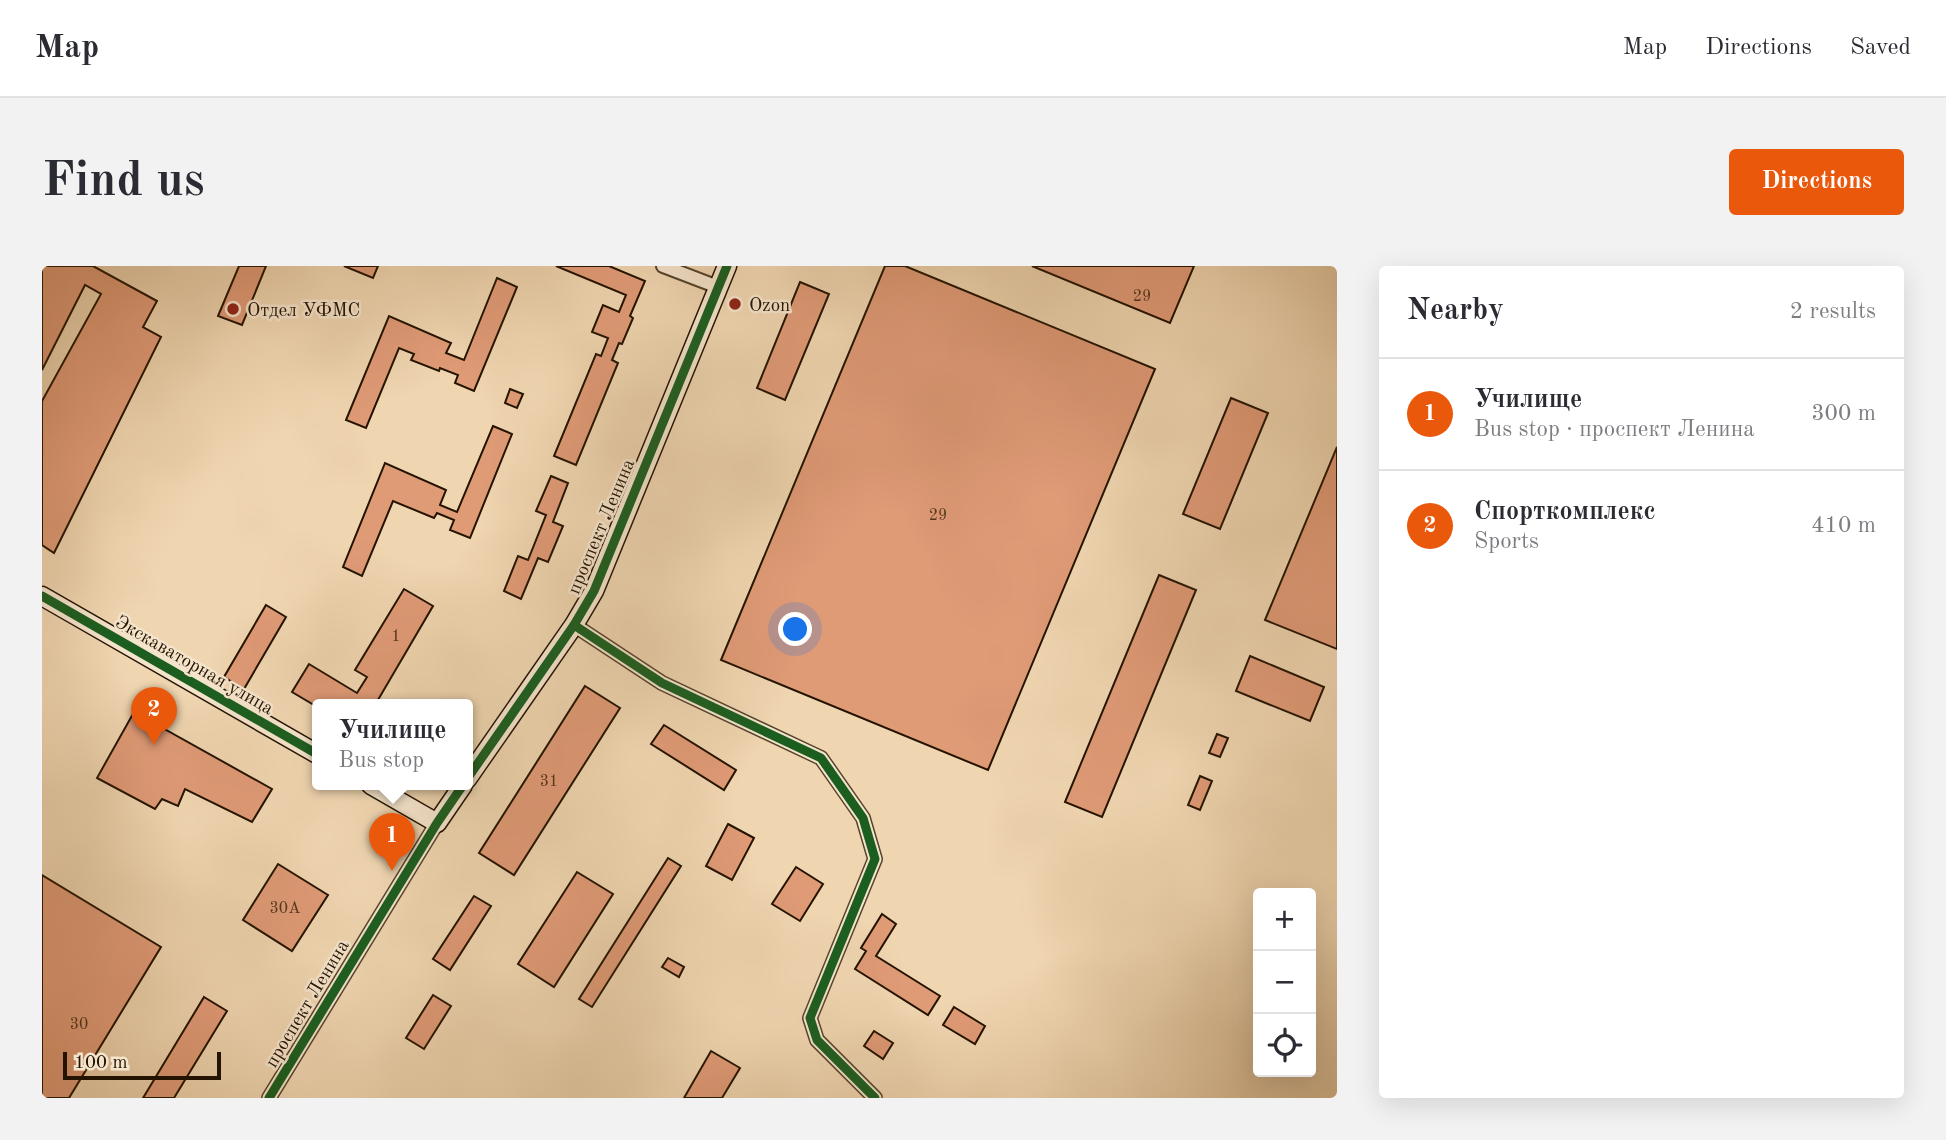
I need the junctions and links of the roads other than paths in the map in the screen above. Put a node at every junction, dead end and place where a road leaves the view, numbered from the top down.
1 (663, 266) edge
2 (727, 266) edge
3 (718, 287) junction
4 (49, 600) edge
5 (574, 625) junction
6 (312, 751) edge
7 (473, 770) edge
8 (380, 790) edge
9 (460, 790) edge
10 (437, 823) junction
11 (269, 1098) edge
12 (875, 1098) edge

1 - 3 street
2 - 3 street, проспект Ленина
3 - 5 street, проспект Ленина
4 - 6 street, Экскаваторная улица
5 - 7 street, проспект Ленина
5 - 12 street
8 - 10 street
9 - 10 street, проспект Ленина
10 - 11 street, проспект Ленина

